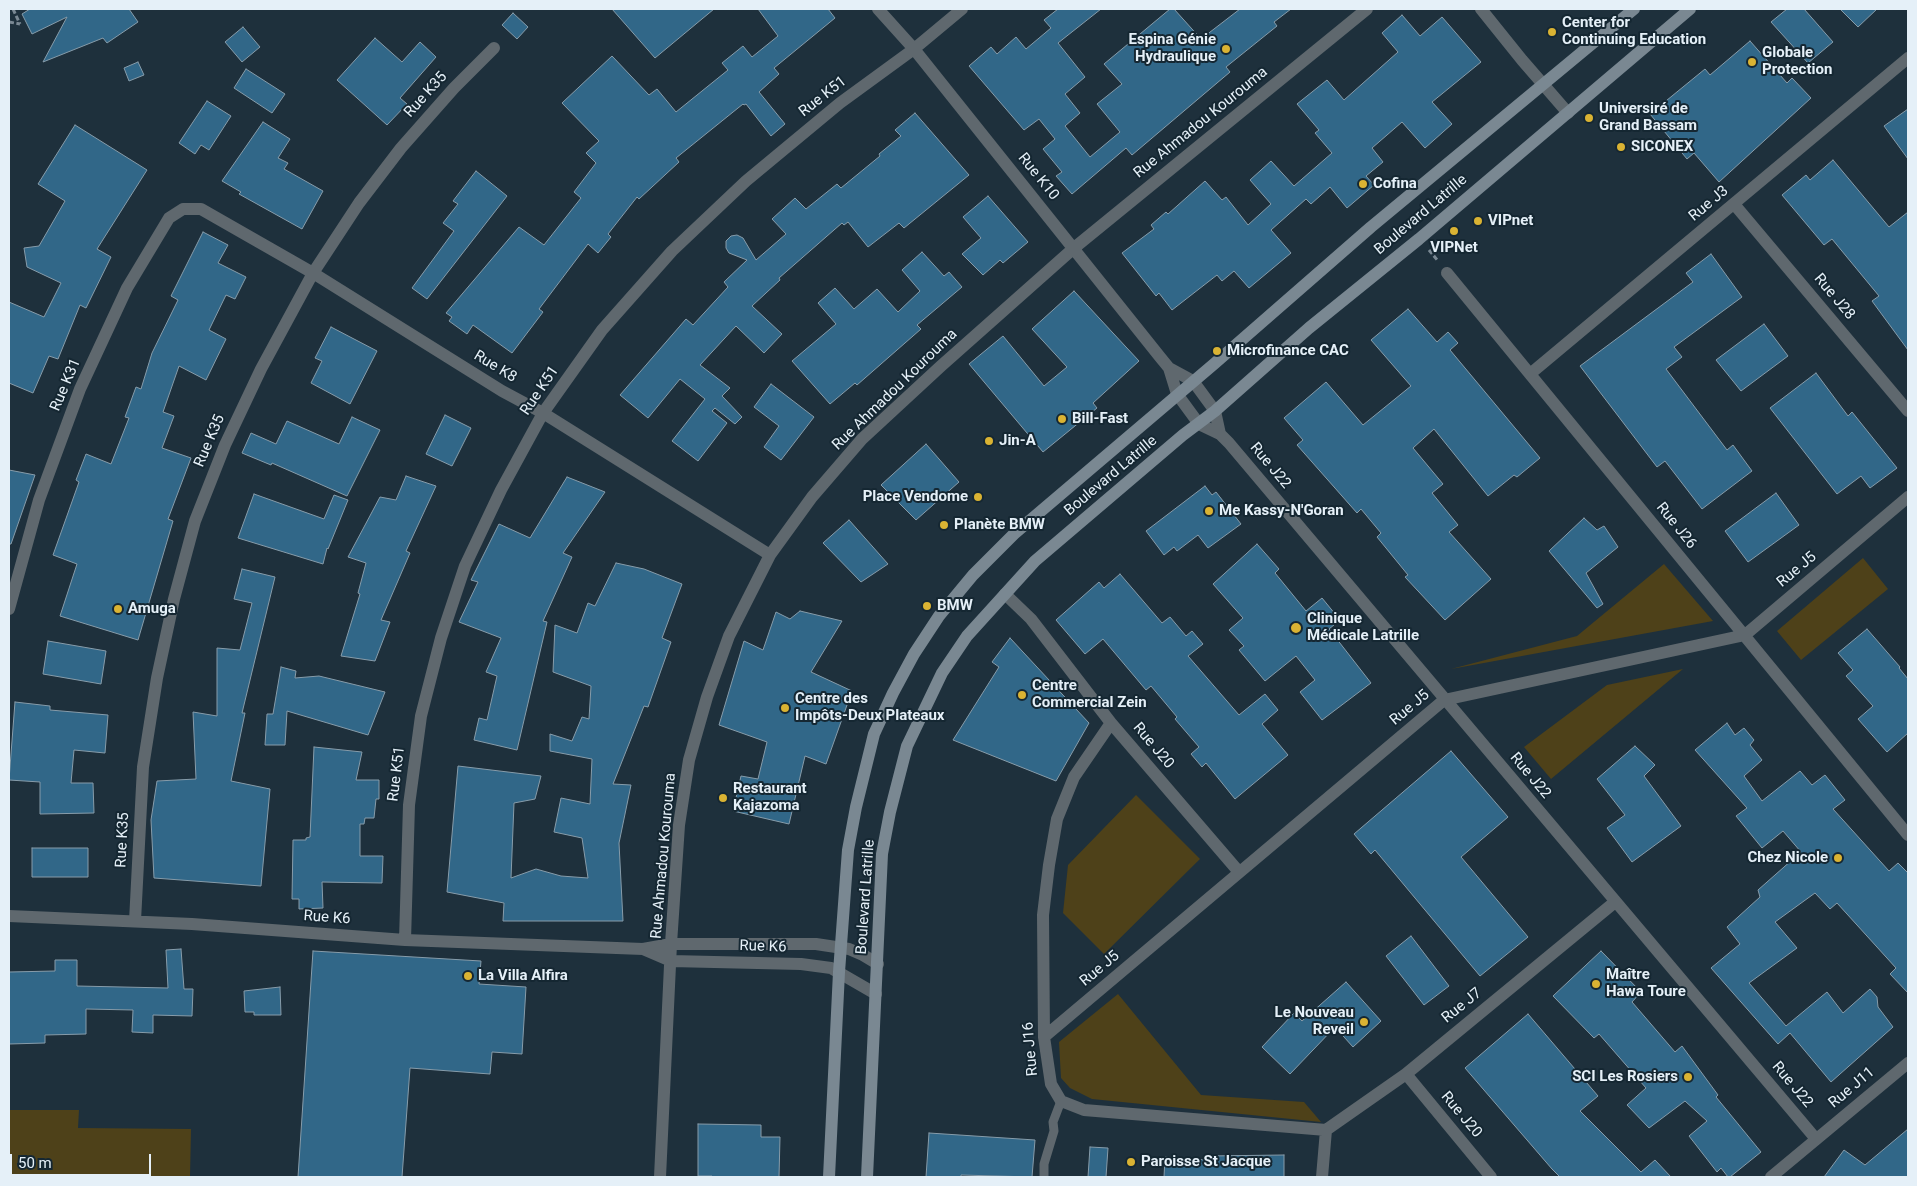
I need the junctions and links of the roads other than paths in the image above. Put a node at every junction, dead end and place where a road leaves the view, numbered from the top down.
1 (878, 9) edge
2 (962, 9) edge
3 (1367, 9) edge
4 (1481, 9) edge
5 (1634, 9) edge
6 (1690, 9) edge
7 (494, 48) dead end
8 (914, 49) junction
9 (1908, 58) edge
10 (1542, 84) junction
11 (1568, 113) junction
12 (1734, 204) junction
13 (201, 209) joint
14 (1074, 248) junction
15 (314, 273) junction
16 (1448, 273) road end
17 (1169, 368) junction
18 (1530, 374) junction
19 (1193, 381) junction
20 (1177, 394) junction
21 (1215, 411) junction
22 (1908, 411) edge
23 (543, 413) junction
24 (1198, 424) junction
25 (1220, 434) junction
26 (1908, 498) edge
27 (770, 555) junction
28 (1005, 594) junction
29 (9, 609) edge
30 (1745, 636) junction
31 (1444, 700) junction
32 (1112, 722) junction
33 (1908, 834) edge
34 (1239, 872) junction
35 (1615, 902) junction
36 (9, 916) edge
37 (135, 921) junction
38 (405, 940) junction
39 (671, 944) junction
40 (841, 947) junction
41 (643, 949) junction
42 (672, 961) junction
43 (878, 964) junction
44 (839, 972) junction
45 (876, 994) junction
46 (1044, 1037) junction
47 (1908, 1063) edge
48 (1406, 1074) junction
49 (1061, 1100) junction
50 (1326, 1130) junction
51 (1816, 1139) junction
52 (660, 1177) edge
53 (829, 1177) edge
54 (867, 1177) edge
55 (1044, 1177) edge
56 (1322, 1177) edge
57 (1491, 1177) edge
58 (1771, 1177) edge

1 - 8 street, Rue K10
2 - 8 street, Rue K51
3 - 14 street, Rue Ahmadou Kourouma
4 - 10 street
5 - 10 main road, Boulevard Latrille
6 - 11 main road, Boulevard Latrille
7 - 15 street, Rue K35
8 - 14 street, Rue K10
8 - 23 street, Rue K51
9 - 12 street, Rue J3
10 - 11 street
10 - 19 main road, Boulevard Latrille
11 - 21 main road, Boulevard Latrille
12 - 18 street, Rue J3
12 - 22 street, Rue J28
13 - 15 street, Rue K8
13 - 29 street, Rue K31
14 - 17 street, Rue K10
14 - 27 street, Rue Ahmadou Kourouma
15 - 23 street, Rue K8
15 - 37 street, Rue K35
16 - 18 street, Rue J26
17 - 19 street, Rue J22
17 - 20 street
18 - 30 street, Rue J26
19 - 20 main road, Boulevard Latrille
19 - 21 street, Rue J22
20 - 24 street
20 - 40 main road, Boulevard Latrille
21 - 24 main road, Boulevard Latrille
21 - 25 street, Rue J22
23 - 27 street, Rue K8
23 - 38 street, Rue K51
24 - 25 street, Rue J22
24 - 28 main road, Boulevard Latrille
25 - 31 street, Rue J22
26 - 30 street, Rue J5
27 - 39 street, Rue Ahmadou Kourouma
28 - 32 street, Rue J20
28 - 43 main road, Boulevard Latrille
30 - 31 street, Rue J5
30 - 33 street, Rue J26
31 - 34 street, Rue J5
31 - 35 street, Rue J22
32 - 34 street, Rue J20
32 - 46 street, Rue J16
34 - 46 street, Rue J5
35 - 48 street, Rue J7
35 - 51 street, Rue J22
36 - 37 street, Rue K6
37 - 38 street, Rue K6
38 - 41 street, Rue K6
39 - 40 street, Rue K6
39 - 41 street, Rue K6
39 - 42 street, Rue Ahmadou Kourouma
40 - 43 street, Rue K6
40 - 44 main road, Boulevard Latrille
41 - 42 street, Rue K6
42 - 44 street, Rue K6
42 - 52 street, Rue Ahmadou Kourouma
43 - 45 main road, Boulevard Latrille
44 - 45 street, Rue K6
44 - 53 main road, Boulevard Latrille
45 - 54 main road, Boulevard Latrille
46 - 49 street, Rue J16
47 - 51 street, Rue J11
48 - 50 street, Rue J7
48 - 57 street, Rue J20
49 - 50 street
49 - 55 lane
50 - 56 street
51 - 58 street, Rue J11

